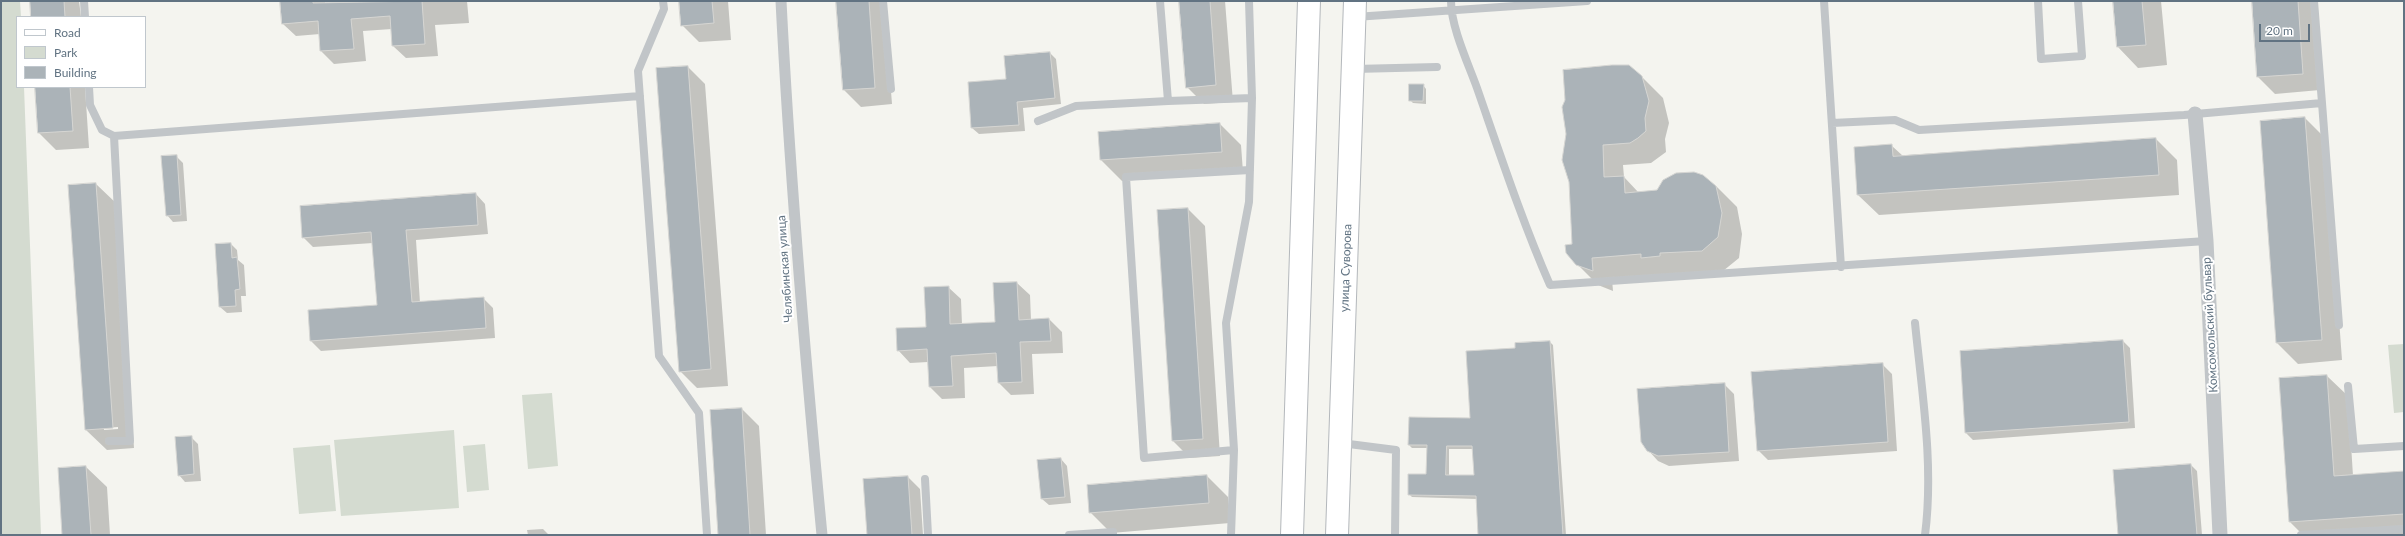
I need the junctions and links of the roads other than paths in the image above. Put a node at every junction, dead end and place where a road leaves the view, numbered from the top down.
1 (84, 1) edge
2 (663, 1) edge
3 (780, 1) edge
4 (883, 1) edge
5 (1160, 1) edge
6 (1248, 1) edge
7 (1308, 1) edge
8 (1452, 1) edge
9 (1587, 1) edge
10 (1824, 1) edge
11 (2038, 1) edge
12 (2078, 1) edge
13 (2314, 1) edge
14 (1355, 9) edge
15 (1451, 10) junction
16 (85, 16) edge
17 (1437, 67) dead end
18 (1354, 69) junction
19 (89, 88) edge
20 (891, 89) dead end
21 (640, 96) junction
22 (1252, 98) junction
23 (1168, 101) junction
24 (2322, 103) junction
25 (2195, 114) junction
26 (1038, 121) dead end
27 (1832, 123) junction
28 (114, 136) junction
29 (1250, 170) junction
30 (2206, 240) junction
31 (1841, 267) junction
32 (1915, 323) dead end
33 (2339, 325) dead end
34 (2348, 386) dead end
35 (109, 441) dead end
36 (1340, 443) junction
37 (2404, 446) edge
38 (1234, 450) junction
39 (925, 480) dead end
40 (2404, 529) edge
41 (707, 535) edge
42 (822, 535) edge
43 (928, 535) edge
44 (1069, 535) edge
45 (1113, 535) edge
46 (1231, 535) edge
47 (1292, 535) edge
48 (1337, 535) edge
49 (1395, 535) edge
50 (1925, 535) edge
51 (2220, 535) edge
52 (2301, 535) edge

1 - 16 lane
2 - 21 lane
3 - 42 street, Челябинская улица
4 - 20 lane
5 - 23 lane
6 - 22 lane
7 - 47 main road
8 - 15 lane
9 - 15 lane
10 - 27 lane
11 - 12 lane
13 - 24 lane
14 - 15 lane
14 - 18 main road, улица Суворова
15 - 31 lane
17 - 18 lane
18 - 36 main road, улица Суворова
19 - 28 lane
21 - 28 lane
21 - 41 lane
22 - 23 lane
22 - 29 lane
23 - 26 lane
24 - 25 lane
24 - 33 lane
25 - 27 lane
25 - 30 street, Комсомольский бульвар
27 - 31 lane
28 - 35 lane
29 - 38 lane
29 - 38 lane
30 - 31 lane
30 - 51 street, Комсомольский бульвар
32 - 50 lane
34 - 37 lane
36 - 48 main road, улица Суворова
36 - 49 lane
38 - 46 lane
39 - 43 lane
40 - 52 lane
44 - 45 lane

